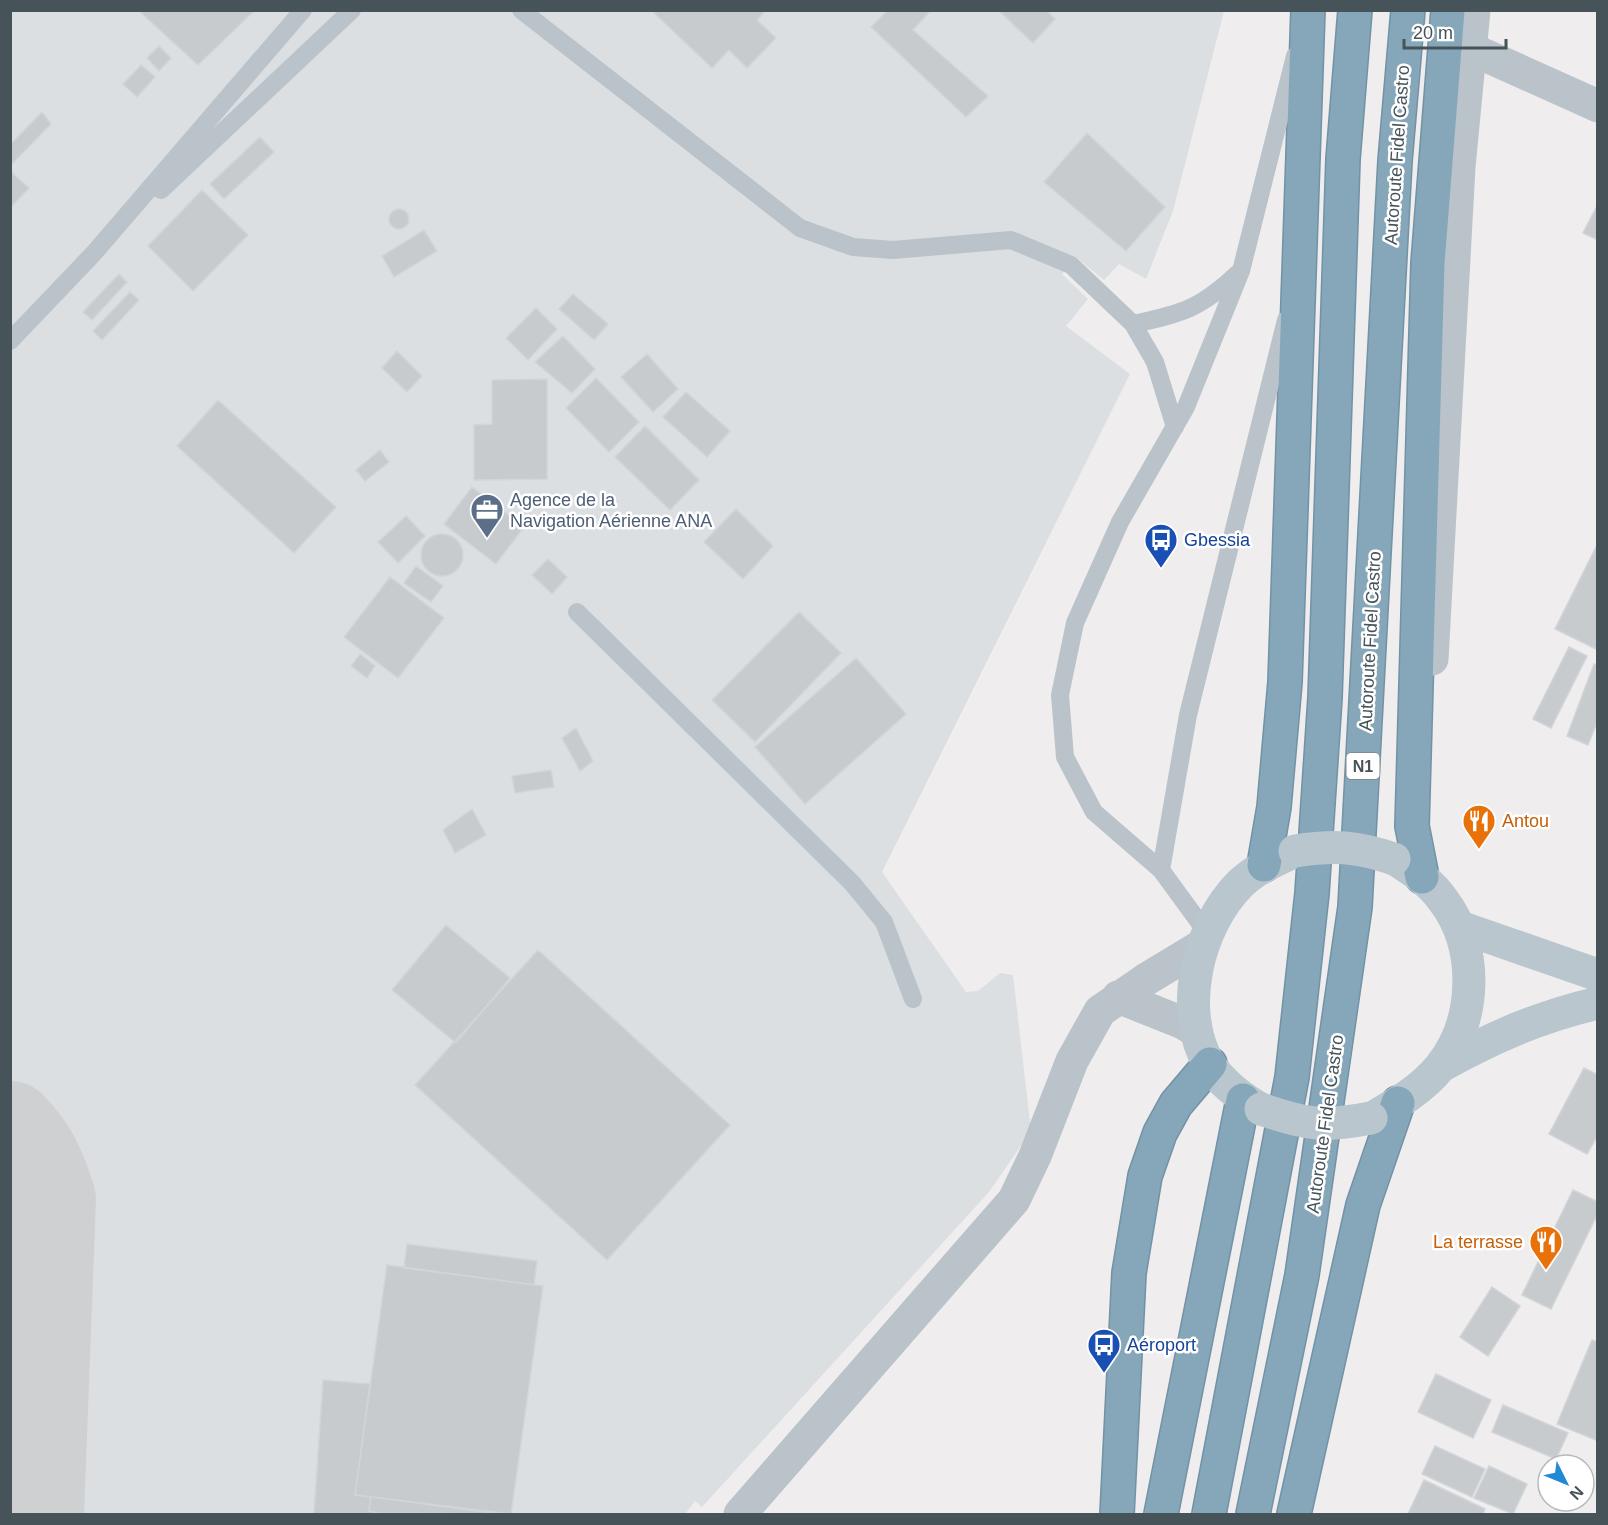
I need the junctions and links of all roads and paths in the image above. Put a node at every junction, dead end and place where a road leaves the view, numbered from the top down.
1 (303, 10) edge
2 (352, 10) edge
3 (521, 10) edge
4 (1307, 10) edge
5 (1355, 10) edge
6 (1408, 10) edge
7 (1448, 10) edge
8 (1474, 10) edge
9 (1471, 49) junction
10 (1598, 106) edge
11 (94, 253) junction
12 (1299, 266) junction
13 (1241, 270) junction
14 (1133, 324) junction
15 (10, 341) edge
16 (1175, 427) junction
17 (577, 612) dead end
18 (1264, 865) junction
19 (1412, 868) junction
20 (1161, 870) junction
21 (1460, 927) junction
22 (1205, 939) junction
23 (1598, 975) edge
24 (1118, 997) junction
25 (913, 999) dead end
26 (1598, 1004) edge
27 (1196, 1031) junction
28 (1209, 1064) junction
29 (1441, 1066) junction
30 (1252, 1104) junction
31 (1385, 1111) junction
32 (749, 1508) edge
33 (1118, 1515) edge
34 (1161, 1515) edge
35 (1209, 1515) edge
36 (1253, 1515) edge
37 (1294, 1515) edge

1 - 11 lane
2 - 11 lane
3 - 14 lane
4 - 12 highway
4 - 13 lane
5 - 35 highway, N1
6 - 36 highway, Autoroute Fidel Castro / N1
7 - 19 highway
8 - 9 street
9 - 10 street
9 - 19 street
11 - 15 lane
12 - 18 highway
12 - 20 lane
13 - 14 lane
13 - 16 lane
14 - 16 lane
16 - 20 lane
17 - 25 lane
18 - 19 main road, bridge
18 - 22 main road
19 - 21 main road
20 - 22 lane
21 - 23 main road
21 - 29 main road
22 - 24 street
22 - 27 main road
24 - 27 street
24 - 32 street
26 - 29 main road
27 - 28 main road
28 - 30 main road
28 - 33 highway
29 - 31 main road
30 - 31 main road, bridge
30 - 34 highway
31 - 37 highway

